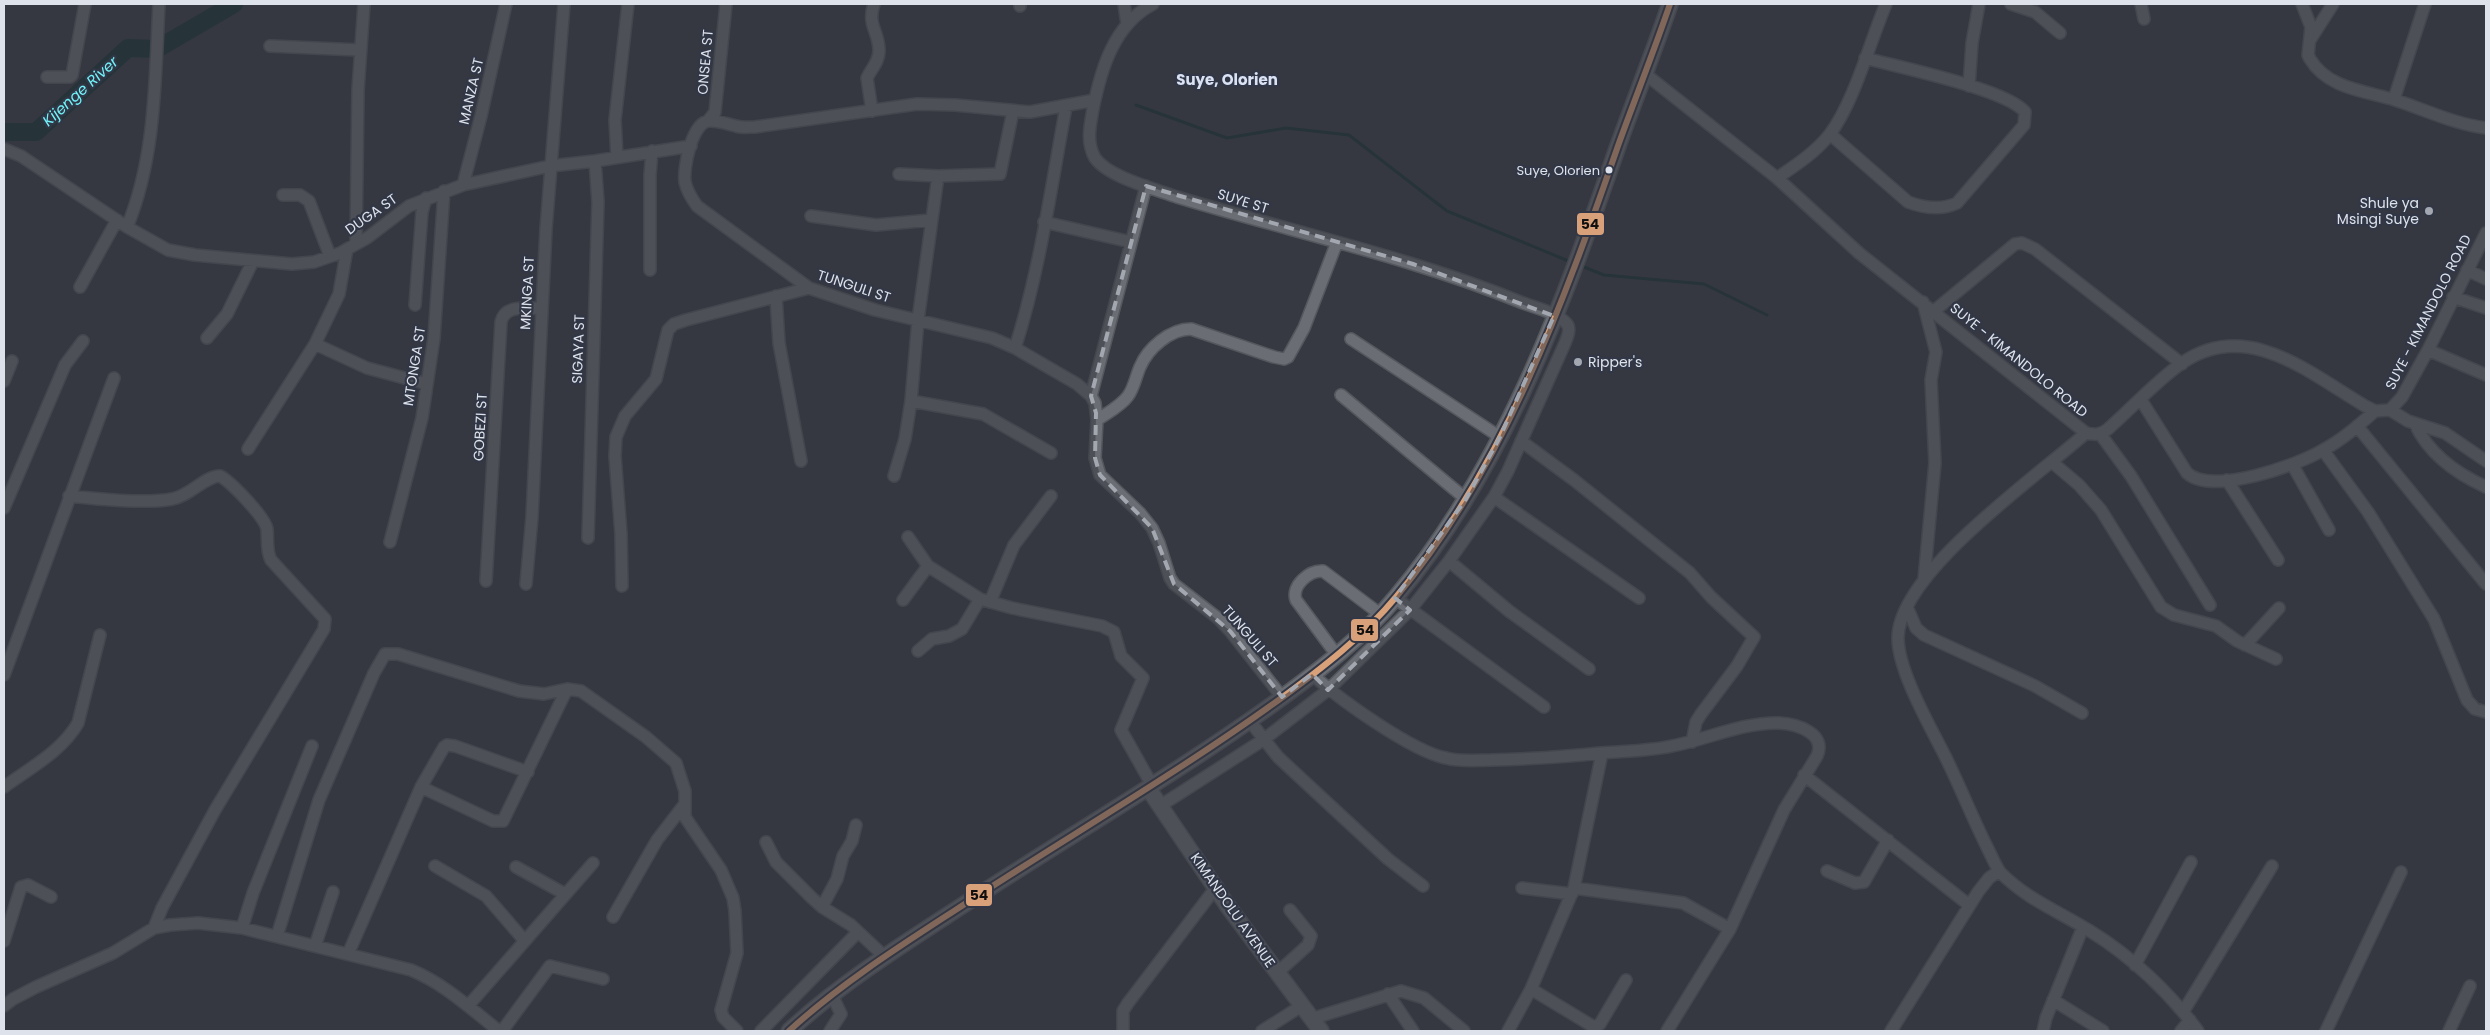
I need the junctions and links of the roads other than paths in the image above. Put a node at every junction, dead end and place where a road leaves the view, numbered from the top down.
1 (85, 4) edge
2 (159, 4) edge
3 (364, 4) edge
4 (506, 4) edge
5 (564, 4) edge
6 (628, 4) edge
7 (726, 4) edge
8 (874, 4) edge
9 (1124, 4) edge
10 (1153, 4) edge
11 (1670, 4) edge
12 (1886, 4) edge
13 (1979, 4) edge
14 (2011, 4) edge
15 (2141, 4) edge
16 (2302, 4) edge
17 (2333, 4) edge
18 (2425, 4) edge
19 (2144, 19) dead end
20 (1127, 24) junction
21 (2060, 33) dead end
22 (2310, 40) junction
23 (270, 46) dead end
24 (359, 50) junction
25 (1865, 58) junction
26 (1644, 73) junction
27 (47, 77) dead end
28 (1969, 86) junction
29 (1095, 100) junction
30 (2394, 100) junction
31 (1066, 107) junction
32 (872, 111) junction
33 (1012, 111) junction
34 (708, 121) junction
35 (2486, 128) edge
36 (1830, 134) junction
37 (691, 146) junction
38 (4, 149) edge
39 (652, 151) junction
40 (617, 157) junction
41 (595, 161) junction
42 (550, 166) junction
43 (899, 174) dead end
44 (938, 176) junction
45 (1777, 178) junction
46 (462, 185) junction
47 (1146, 186) junction
48 (444, 191) junction
49 (284, 195) dead end
50 (426, 198) junction
51 (811, 216) dead end
52 (931, 220) junction
53 (1044, 222) junction
54 (122, 223) junction
55 (2486, 233) edge
56 (1131, 242) junction
57 (1337, 242) junction
58 (352, 246) junction
59 (330, 256) junction
60 (253, 261) junction
61 (650, 270) dead end
62 (2467, 270) junction
63 (2486, 278) edge
64 (80, 287) dead end
65 (809, 288) junction
66 (776, 296) junction
67 (2453, 297) junction
68 (1923, 302) junction
69 (415, 304) dead end
70 (541, 308) junction
71 (2486, 308) edge
72 (1934, 311) junction
73 (1554, 316) junction
74 (918, 320) junction
75 (207, 338) dead end
76 (1351, 339) dead end
77 (83, 341) dead end
78 (315, 344) junction
79 (1015, 348) junction
80 (2428, 350) junction
81 (12, 362) dead end
82 (2182, 364) junction
83 (2486, 375) edge
84 (114, 378) dead end
85 (4, 381) edge
86 (427, 384) junction
87 (1341, 394) dead end
88 (1091, 396) junction
89 (2141, 400) junction
90 (911, 401) junction
91 (2390, 410) junction
92 (2375, 411) junction
93 (1097, 420) junction
94 (2415, 424) junction
95 (2357, 426) junction
96 (2086, 433) junction
97 (2101, 435) junction
98 (1500, 437) junction
99 (1521, 442) junction
100 (248, 449) dead end
101 (2324, 450) junction
102 (1051, 453) dead end
103 (2486, 460) edge
104 (801, 461) dead end
105 (2053, 463) junction
106 (2292, 464) junction
107 (894, 476) dead end
108 (2227, 480) junction
109 (2486, 487) edge
110 (68, 496) junction
111 (1051, 496) dead end
112 (1494, 497) junction
113 (1466, 499) junction
114 (4, 508) edge
115 (2329, 530) dead end
116 (908, 537) dead end
117 (588, 538) dead end
118 (390, 542) dead end
119 (2278, 560) dead end
120 (1449, 561) junction
121 (928, 566) junction
122 (1924, 580) junction
123 (486, 581) dead end
124 (526, 584) dead end
125 (2486, 584) edge
126 (622, 586) dead end
127 (1395, 598) junction
128 (1639, 598) dead end
129 (902, 600) dead end
130 (985, 601) junction
131 (2210, 605) dead end
132 (1907, 607) junction
133 (2280, 608) dead end
134 (1410, 610) junction
135 (1380, 614) junction
136 (100, 635) dead end
137 (2245, 645) junction
138 (918, 651) dead end
139 (1336, 654) junction
140 (2276, 659) dead end
141 (1589, 669) dead end
142 (1312, 674) junction
143 (4, 675) edge
144 (567, 689) junction
145 (1328, 690) junction
146 (1282, 697) junction
147 (1544, 707) dead end
148 (2082, 712) dead end
149 (2486, 712) edge
150 (1249, 720) junction
151 (1263, 740) junction
152 (1692, 742) junction
153 (312, 746) dead end
154 (1602, 753) junction
155 (528, 772) junction
156 (1804, 775) junction
157 (4, 787) edge
158 (421, 787) junction
159 (1150, 787) junction
160 (684, 805) junction
161 (1160, 806) junction
162 (856, 825) dead end
163 (1888, 840) junction
164 (766, 842) dead end
165 (2191, 862) dead end
166 (592, 863) dead end
167 (435, 866) dead end
168 (2272, 866) dead end
169 (516, 867) dead end
170 (1827, 871) dead end
171 (1999, 871) junction
172 (2401, 872) dead end
173 (1217, 886) junction
174 (1423, 886) dead end
175 (1522, 888) dead end
176 (1573, 891) junction
177 (333, 892) dead end
178 (565, 894) junction
179 (51, 897) dead end
180 (1969, 906) junction
181 (822, 907) junction
182 (1290, 910) dead end
183 (613, 917) dead end
184 (2083, 926) junction
185 (154, 928) junction
186 (242, 928) junction
187 (1730, 929) junction
188 (858, 932) junction
189 (277, 936) junction
190 (524, 940) junction
191 (4, 941) edge
192 (315, 946) junction
193 (348, 954) junction
194 (884, 956) junction
195 (2135, 965) junction
196 (1277, 973) junction
197 (603, 980) dead end
198 (1626, 980) dead end
199 (2470, 986) dead end
200 (1531, 989) junction
201 (1388, 994) junction
202 (832, 995) junction
203 (2053, 1000) junction
204 (1303, 1005) junction
205 (4, 1006) edge
206 (468, 1006) junction
207 (2187, 1016) junction
208 (1311, 1019) junction
209 (501, 1031) edge
210 (737, 1031) edge
211 (761, 1031) edge
212 (789, 1031) edge
213 (830, 1031) edge
214 (1123, 1031) edge
215 (1262, 1031) edge
216 (1322, 1031) edge
217 (1413, 1031) edge
218 (1464, 1031) edge
219 (1508, 1031) edge
220 (1667, 1031) edge
221 (1891, 1031) edge
222 (2043, 1031) edge
223 (2104, 1031) edge
224 (2181, 1031) edge
225 (2198, 1031) edge
226 (2326, 1031) edge
227 (2449, 1031) edge

1 - 27 street
2 - 54 street
3 - 24 street
4 - 46 street, MANZA ST
5 - 42 street, MKINGA ST
6 - 40 street
7 - 34 street, ONSEA ST
8 - 32 street
9 - 20 street
10 - 20 street, SUYE ST
11 - 26 main road
12 - 25 street
13 - 28 street
14 - 21 street
15 - 19 street
16 - 22 street
17 - 22 street
18 - 30 street
20 - 29 street, SUYE ST
22 - 30 street
23 - 24 street
24 - 58 street
25 - 28 street
25 - 36 street
26 - 45 street, SUYE - KIMANDOLO ROAD
26 - 73 main road
28 - 36 street
29 - 31 street
29 - 47 street, SUYE ST
30 - 35 street
31 - 33 street
31 - 53 street
32 - 33 street
32 - 34 street
33 - 44 street
34 - 37 street, TUNGULI ST
36 - 45 street
37 - 39 street, DUGA ST
37 - 65 street, TUNGULI ST
38 - 54 street, DUGA ST
39 - 40 street, DUGA ST
39 - 61 street
40 - 41 street, DUGA ST
41 - 42 street, DUGA ST
41 - 117 street, SIGAYA ST
42 - 46 street, DUGA ST
42 - 70 street, MKINGA ST
43 - 44 street
44 - 52 street
45 - 68 street, SUYE - KIMANDOLO ROAD
46 - 48 street, DUGA ST
47 - 56 street
47 - 57 street, SUYE ST
48 - 50 street, DUGA ST
48 - 86 street, MTONGA ST
49 - 59 street
50 - 58 street, DUGA ST
50 - 69 street
51 - 52 street
52 - 74 street
53 - 56 street
53 - 79 street
54 - 60 street, DUGA ST
54 - 64 street
55 - 62 street, SUYE - KIMANDOLO ROAD
56 - 88 street
57 - 73 street, SUYE ST
57 - 93 street
58 - 59 street, DUGA ST
58 - 78 street
59 - 60 street, DUGA ST
60 - 75 street
62 - 63 street
62 - 67 street, SUYE - KIMANDOLO ROAD
65 - 66 street
65 - 74 street, TUNGULI ST
66 - 104 street
66 - 126 street
67 - 71 street
67 - 80 street, SUYE - KIMANDOLO ROAD
68 - 72 street, SUYE - KIMANDOLO ROAD
68 - 122 street
70 - 123 street, GOBEZI ST
70 - 124 street, MKINGA ST
72 - 82 street
72 - 96 street, SUYE - KIMANDOLO ROAD
73 - 98 main road
73 - 99 street
74 - 79 street, TUNGULI ST
74 - 90 street
76 - 98 street
77 - 114 street
78 - 86 street
78 - 100 street
79 - 88 street, TUNGULI ST
80 - 83 street
80 - 91 street, SUYE - KIMANDOLO ROAD
81 - 85 street
82 - 89 street
82 - 92 street
84 - 110 street
86 - 118 street, MTONGA ST
87 - 113 street
88 - 93 street, TUNGULI ST
89 - 97 street
89 - 108 street
90 - 102 street
90 - 107 street
91 - 92 street, SUYE - KIMANDOLO ROAD
91 - 94 street
92 - 95 street
93 - 146 street, TUNGULI ST
94 - 103 street
94 - 109 street
95 - 101 street
95 - 125 street
96 - 97 street, SUYE - KIMANDOLO ROAD
96 - 105 street
97 - 131 street
98 - 113 main road
99 - 112 street
99 - 152 street
101 - 106 street
101 - 149 street
105 - 122 street
105 - 137 street
106 - 108 street
106 - 115 street
108 - 119 street
110 - 143 street
110 - 185 street
111 - 130 street
112 - 120 street
112 - 128 street
113 - 127 main road
116 - 121 street
120 - 134 street
120 - 141 street
121 - 129 street
121 - 130 street
122 - 132 street
127 - 134 street
127 - 135 main road
130 - 138 street
130 - 159 street
132 - 148 street
132 - 171 street
133 - 137 street
134 - 145 street
134 - 147 street
135 - 139 main road
135 - 139 street
136 - 157 street
137 - 140 street
139 - 142 main road
142 - 145 street
142 - 146 main road
144 - 155 street
144 - 160 street
144 - 189 street
145 - 151 street
145 - 154 street
146 - 150 main road
150 - 151 street
150 - 159 main road
151 - 161 street
151 - 174 street
152 - 154 street
152 - 156 street
153 - 186 street
154 - 176 street
155 - 158 street
155 - 158 street
156 - 163 street
156 - 187 street
158 - 193 street
159 - 161 main road, KIMANDOLU AVENUE
159 - 194 main road
160 - 183 street
160 - 210 street
161 - 173 main road, KIMANDOLU AVENUE
162 - 181 street
163 - 170 street
163 - 180 street
164 - 181 street
165 - 195 street
166 - 178 street
167 - 190 street
168 - 207 street
169 - 178 street
171 - 180 street
171 - 184 street
172 - 226 street
173 - 196 main road, KIMANDOLU AVENUE
173 - 214 street
175 - 176 street
176 - 187 street
176 - 200 street
177 - 192 street
178 - 190 street
179 - 191 street
180 - 221 street
181 - 188 street
182 - 196 street
184 - 195 street
184 - 203 street
185 - 186 street
185 - 205 street
186 - 189 street
187 - 220 street
188 - 194 street
188 - 211 street
189 - 192 street
190 - 206 street
192 - 193 street
193 - 206 street
194 - 202 main road
195 - 207 street
196 - 204 main road, KIMANDOLU AVENUE
197 - 209 street
198 - 200 street
199 - 227 street
200 - 219 street
201 - 208 street
201 - 217 street
201 - 218 street
202 - 212 main road
202 - 213 street
203 - 222 street
203 - 223 street
204 - 208 main road, KIMANDOLU AVENUE
204 - 215 street
206 - 209 street
207 - 224 street
207 - 225 street
208 - 216 main road, KIMANDOLU AVENUE

